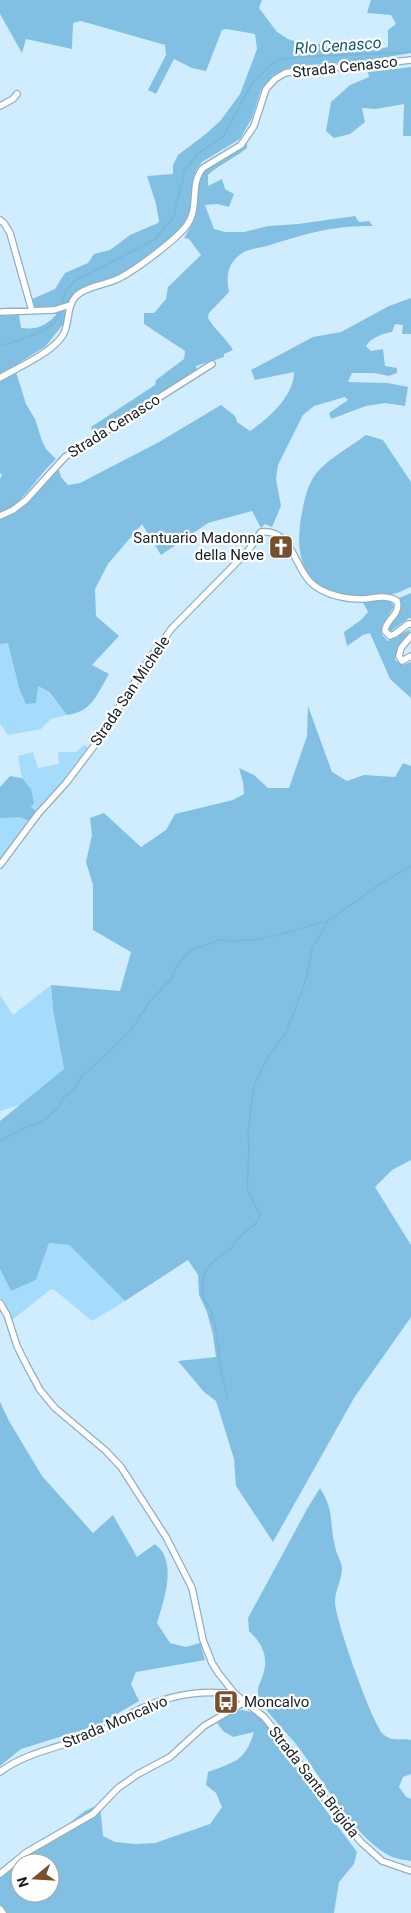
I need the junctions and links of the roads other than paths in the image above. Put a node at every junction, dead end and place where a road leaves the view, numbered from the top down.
1 (411, 60) edge
2 (17, 94) dead end
3 (0, 106) edge
4 (0, 220) edge
5 (70, 305) junction
6 (32, 311) junction
7 (0, 312) edge
8 (212, 364) dead end
9 (0, 378) edge
10 (0, 516) edge
11 (411, 624) edge
12 (411, 636) edge
13 (411, 656) edge
14 (0, 865) edge
15 (0, 1303) edge
16 (235, 1694) junction
17 (245, 1702) junction
18 (0, 1772) edge
19 (411, 1871) edge
20 (0, 1874) edge
21 (0, 1909) edge
22 (3, 1913) edge

1 - 5 street, Strada Cenasco
2 - 3 street
4 - 6 street
5 - 6 street, Strada Cenasco
5 - 9 street
6 - 7 street, Strada Cenasco
8 - 10 street, Strada Cenasco
11 - 14 street, Strada San Michele
12 - 13 street
15 - 16 street, Strada Santa Brigida
16 - 17 street, Strada Santa Brigida
16 - 18 street, Strada Moncalvo
17 - 19 street, Strada Santa Brigida
17 - 20 street
21 - 22 street

